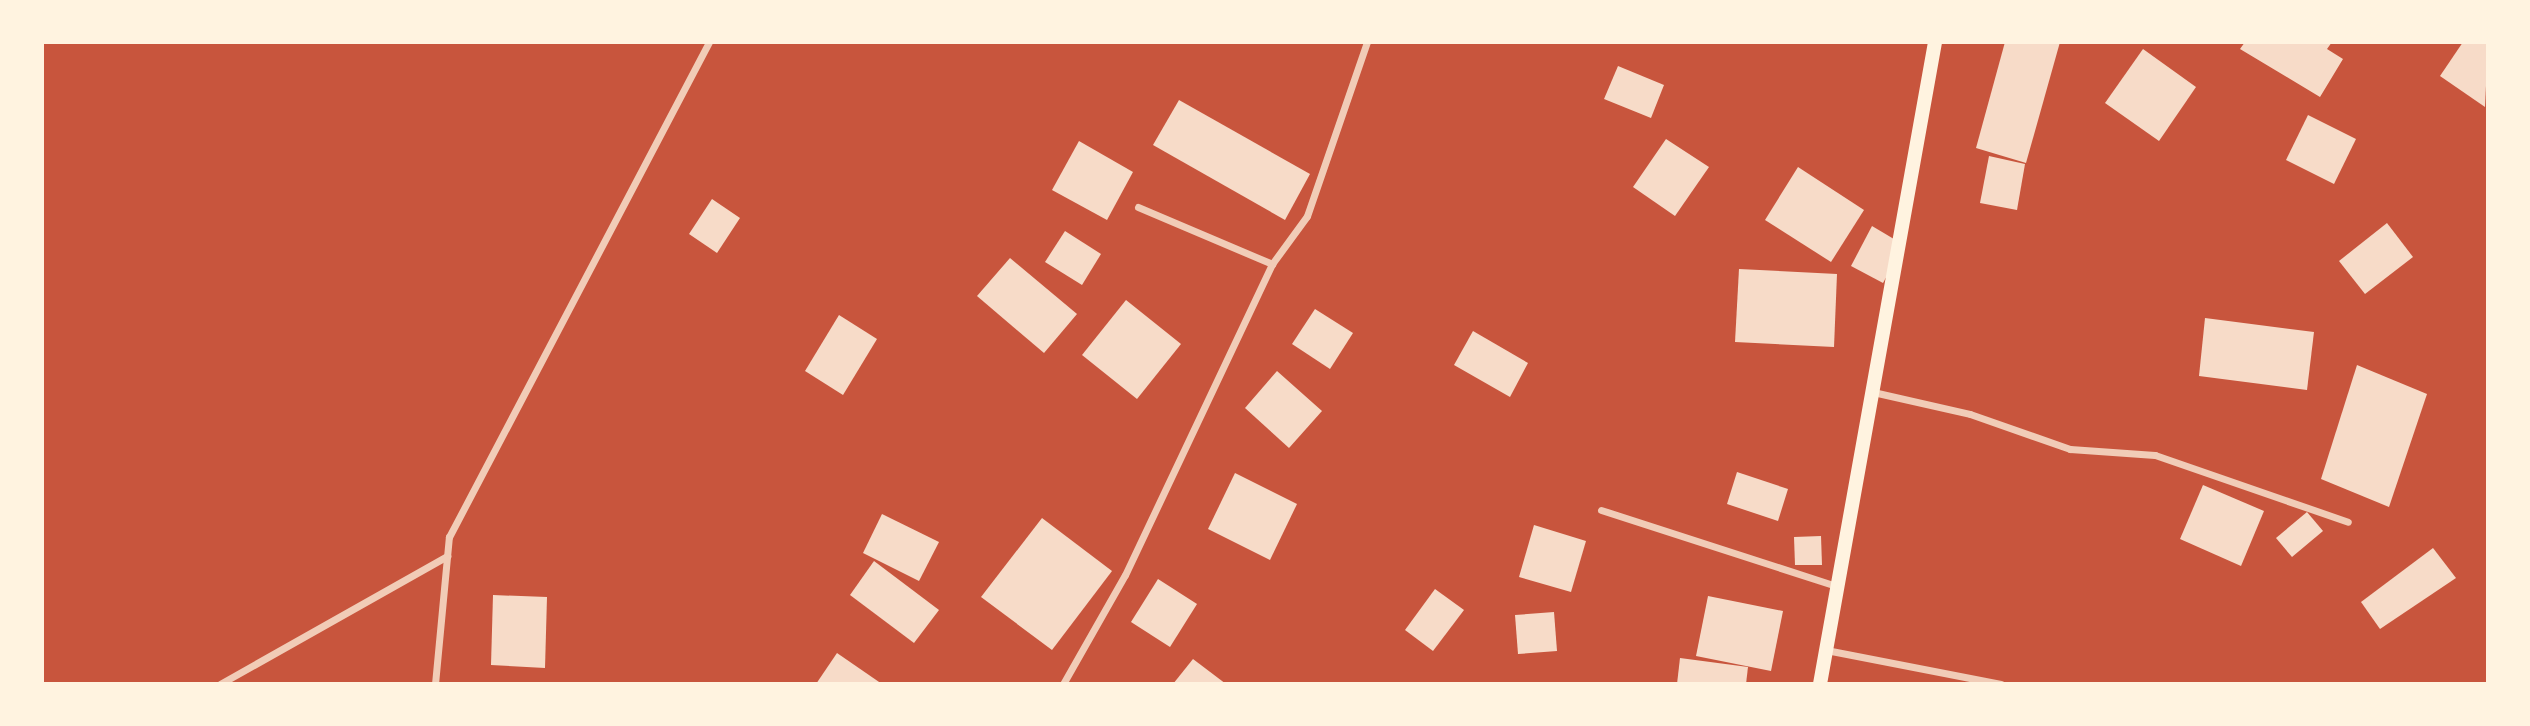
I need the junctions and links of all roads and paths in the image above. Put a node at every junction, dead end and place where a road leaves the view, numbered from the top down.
1 (709, 42) edge
2 (1367, 42) edge
3 (1935, 42) edge
4 (1138, 207) dead end
5 (1272, 264) junction
6 (1872, 392) junction
7 (1601, 510) dead end
8 (2348, 522) dead end
9 (446, 556) junction
10 (1837, 586) junction
11 (1826, 650) junction
12 (220, 684) edge
13 (435, 684) edge
14 (1063, 684) edge
15 (1820, 684) edge
16 (2001, 684) edge

1 - 9 street
2 - 5 street
3 - 6 main road
4 - 5 street
5 - 14 street
6 - 8 street
6 - 10 main road
7 - 10 street
9 - 12 street
9 - 13 street
10 - 11 main road
11 - 15 main road
11 - 16 street

